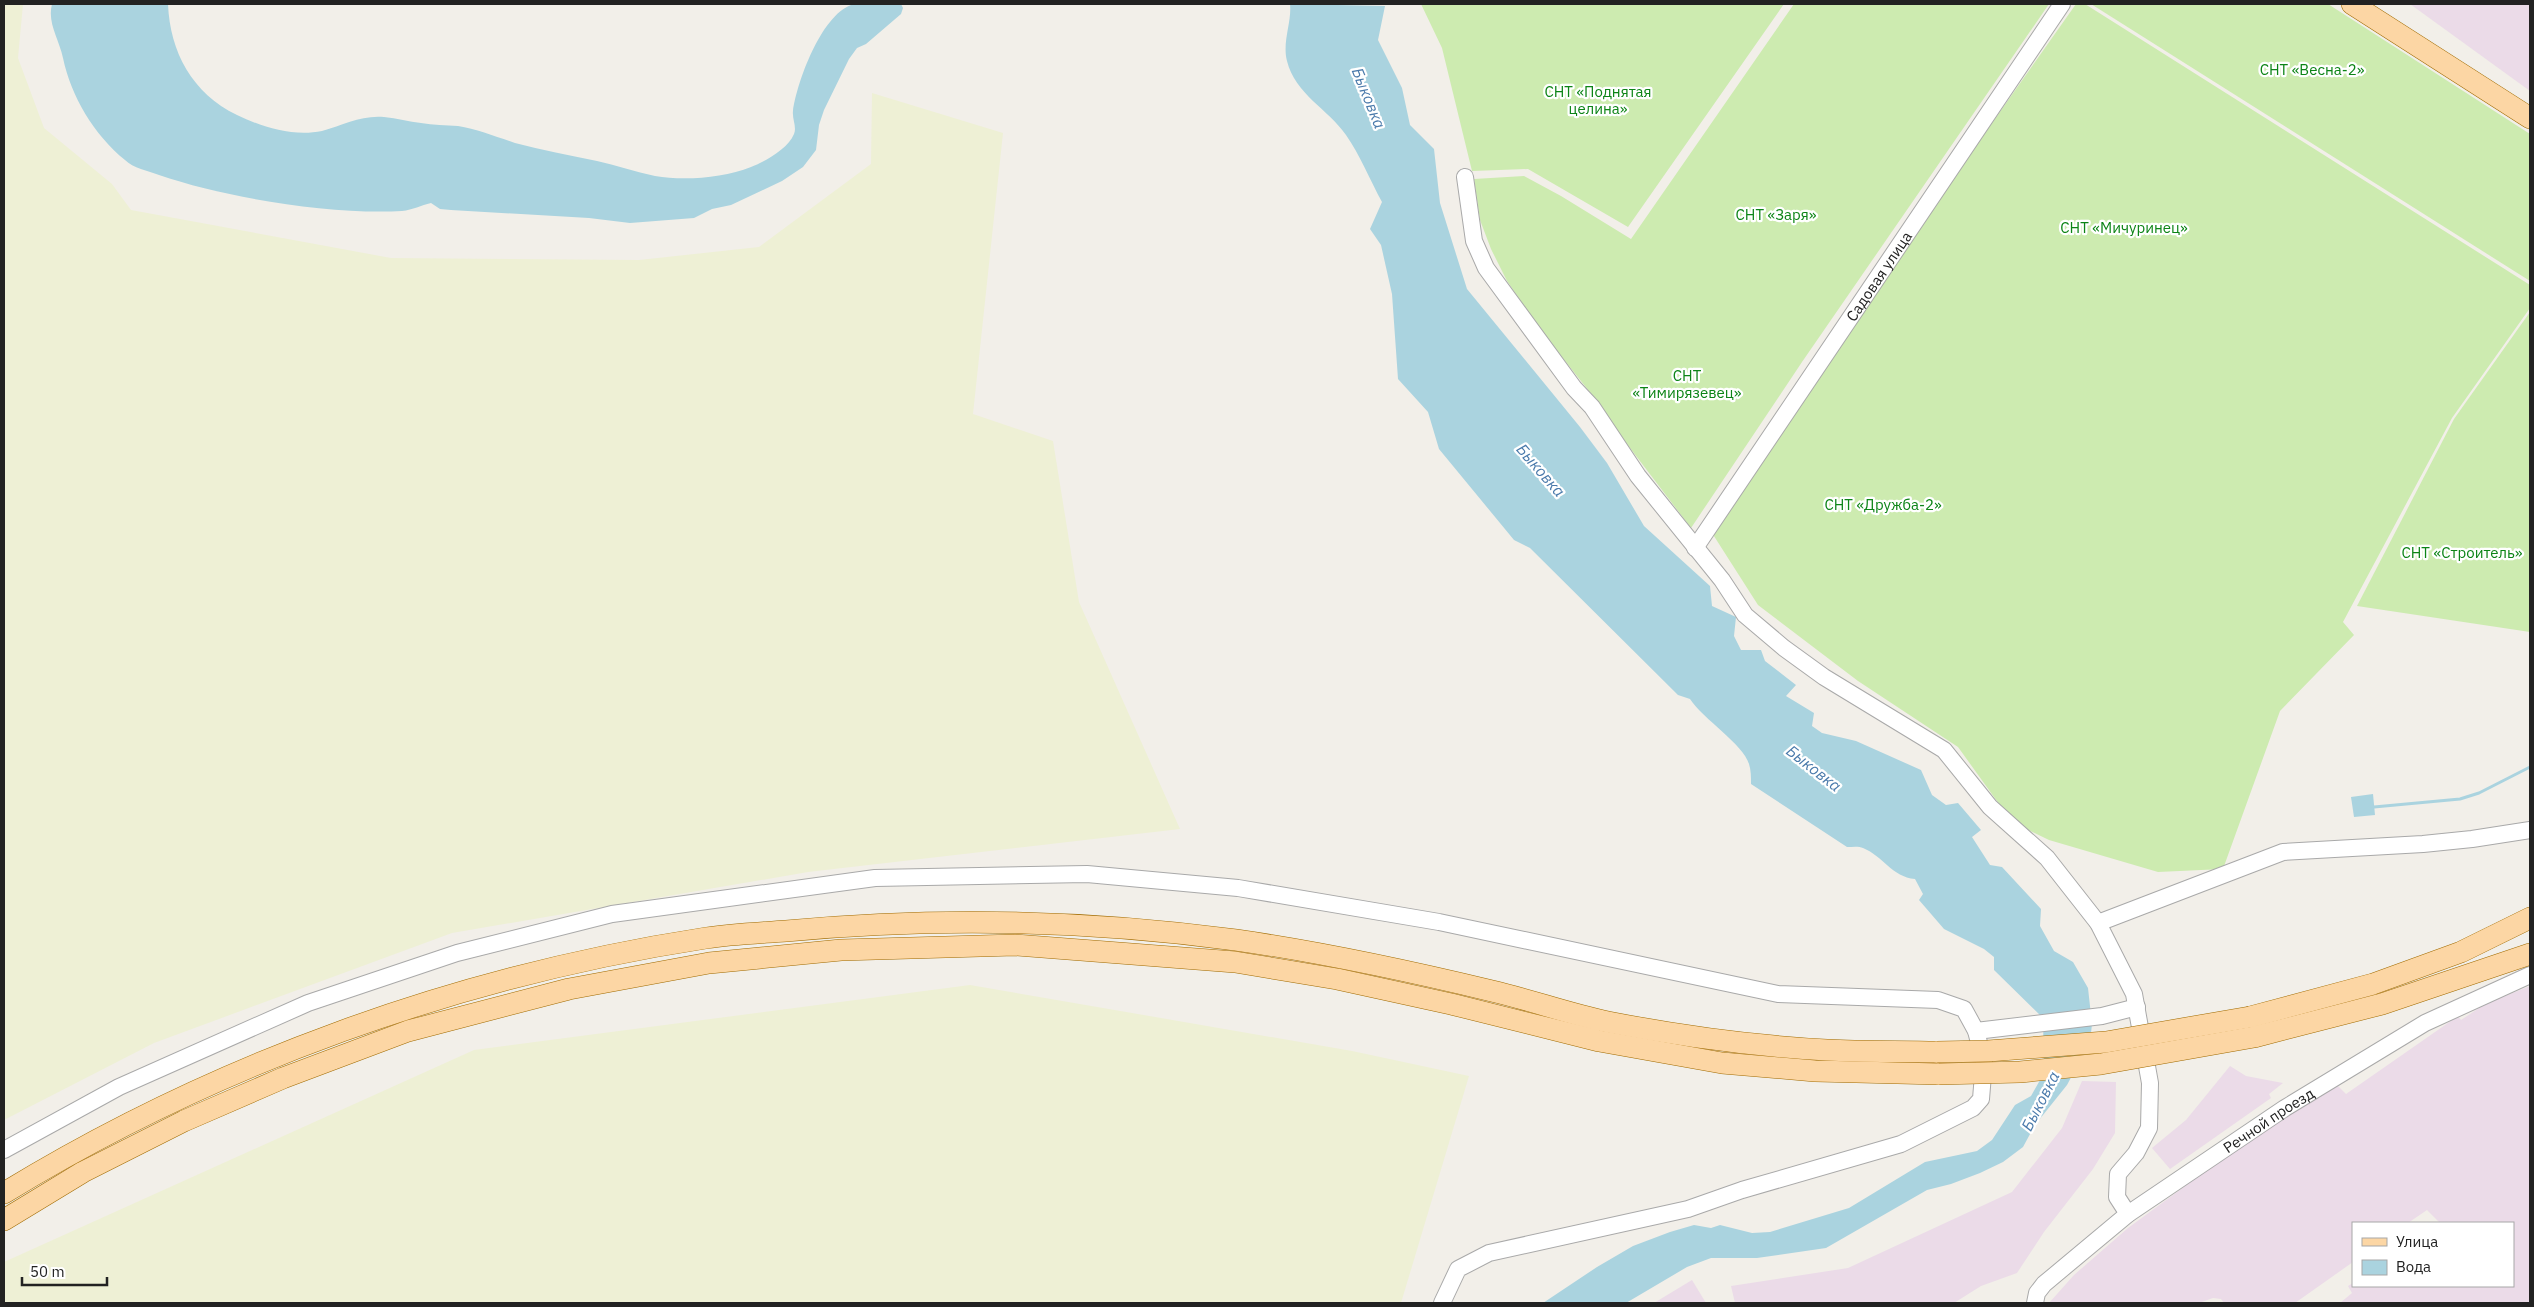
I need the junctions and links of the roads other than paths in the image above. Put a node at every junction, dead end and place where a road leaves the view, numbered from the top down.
1 (2062, 4) edge
2 (2352, 4) edge
3 (2530, 118) edge
4 (1465, 177) dead end
5 (1695, 548) junction
6 (2530, 830) edge
7 (2530, 907) edge
8 (2530, 918) edge
9 (2098, 923) junction
10 (2530, 944) edge
11 (2530, 954) edge
12 (2441, 959) junction
13 (2474, 973) junction
14 (2530, 975) edge
15 (2137, 1008) junction
16 (2252, 1027) junction
17 (1976, 1031) junction
18 (4, 1150) edge
19 (4, 1193) edge
20 (2128, 1214) junction
21 (4, 1220) edge
22 (1442, 1303) edge
23 (2035, 1303) edge

1 - 5 street, Садовая улица
2 - 3 main road
4 - 5 street
5 - 9 street
6 - 9 street
7 - 12 main road
8 - 12 main road
9 - 15 street
10 - 13 main road
11 - 13 main road
12 - 16 main road
13 - 16 main road
14 - 20 street, Речной проезд
15 - 17 street
15 - 20 street
16 - 19 main road, bridge
16 - 21 main road, bridge
17 - 18 street
17 - 22 street
20 - 23 street, Речной проезд

